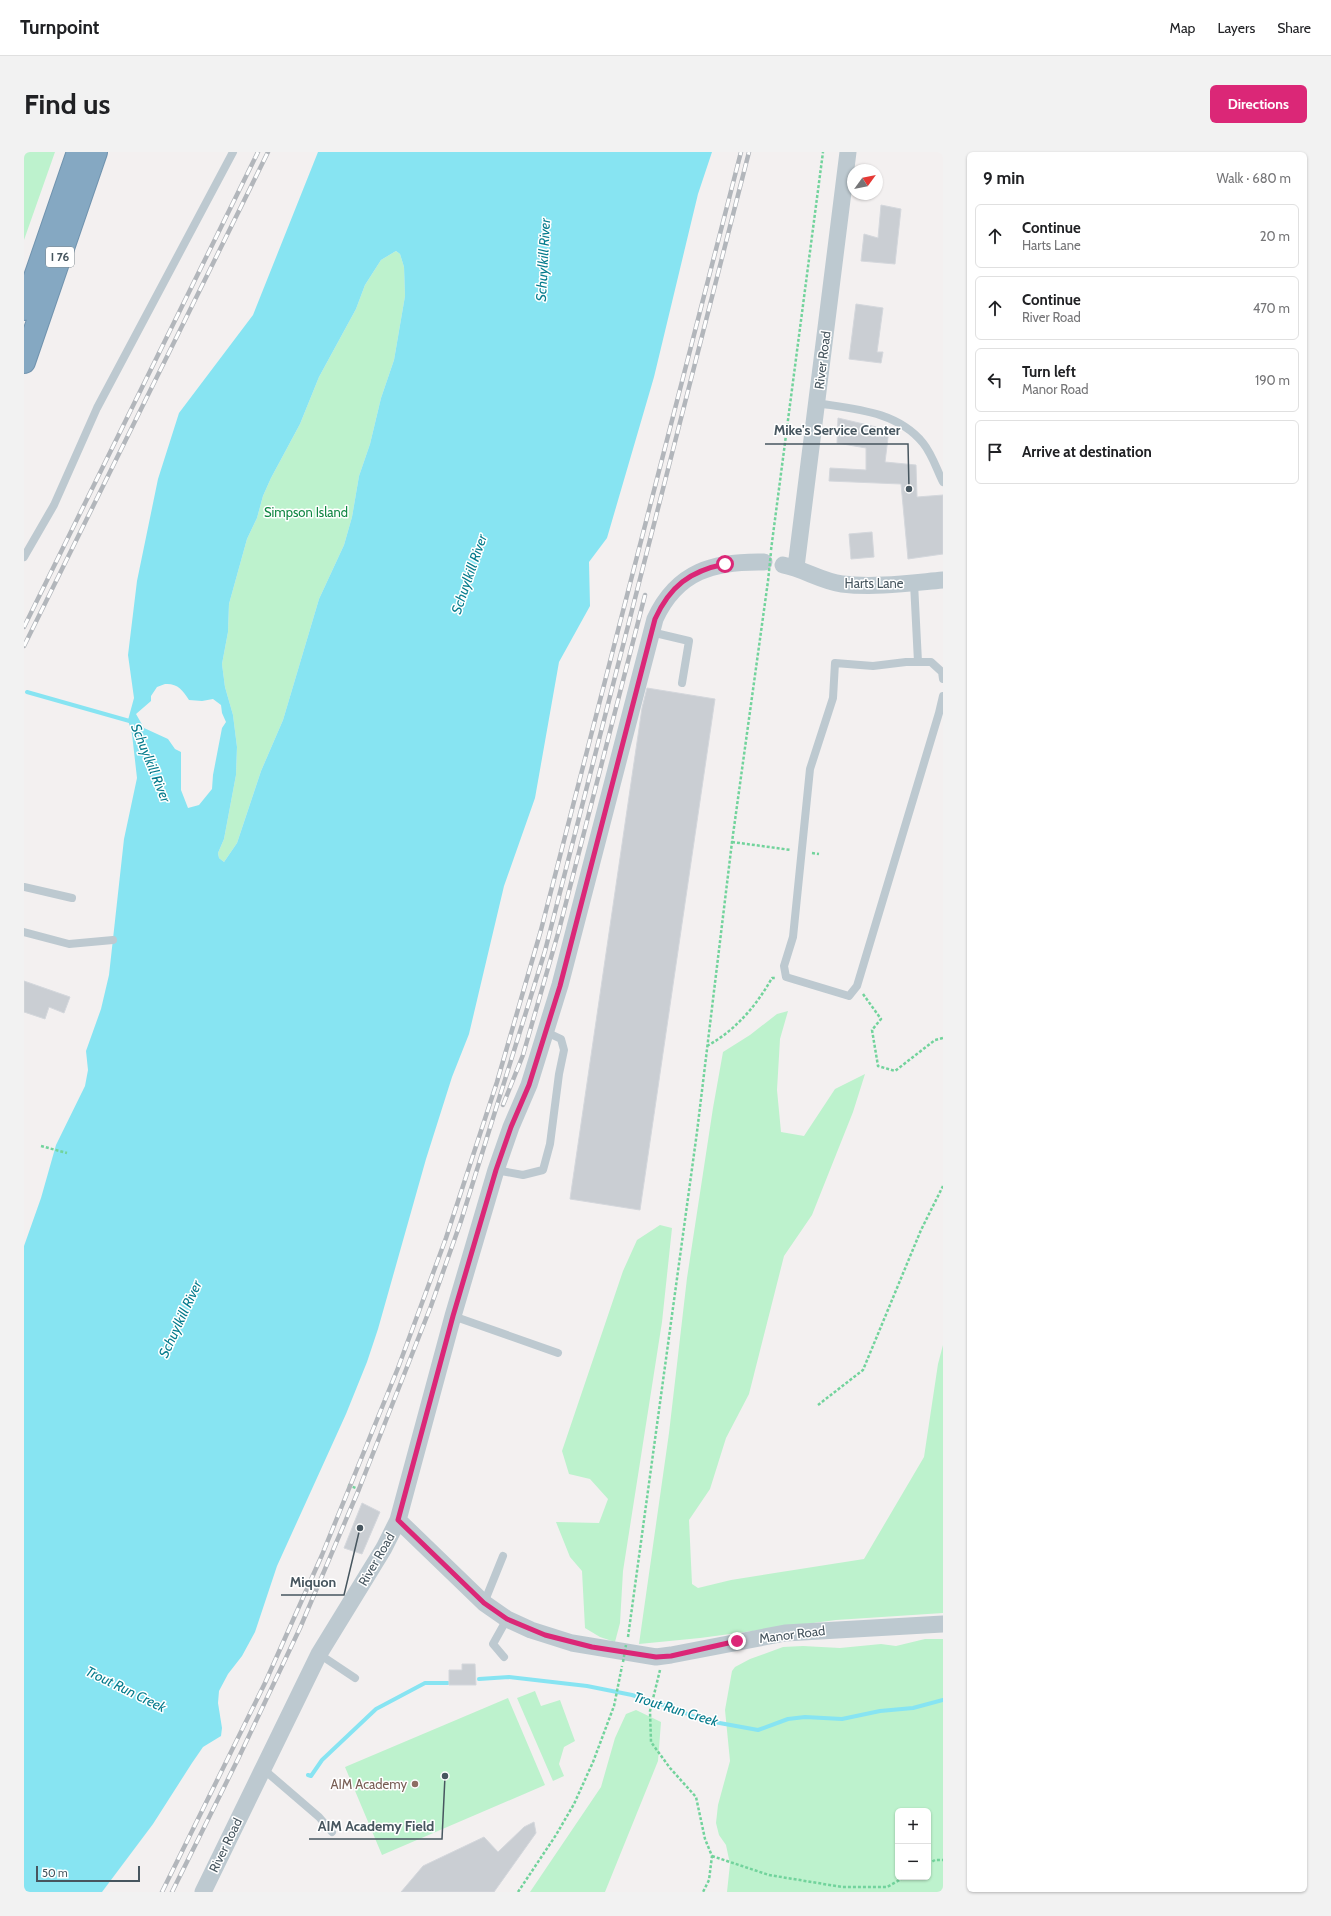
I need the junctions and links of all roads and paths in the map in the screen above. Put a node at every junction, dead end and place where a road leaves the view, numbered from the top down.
1 (78, 152) edge
2 (96, 152) edge
3 (233, 152) edge
4 (823, 152) edge
5 (848, 152) edge
6 (24, 309) edge
7 (24, 362) edge
8 (816, 403) junction
9 (943, 482) edge
10 (24, 557) edge
11 (768, 557) junction
12 (790, 566) joint
13 (943, 580) edge
14 (914, 583) junction
15 (651, 632) junction
16 (918, 662) junction
17 (943, 679) edge
18 (682, 683) dead end
19 (943, 696) edge
20 (732, 842) junction
21 (802, 851) junction
22 (819, 854) dead end
23 (24, 887) edge
24 (72, 898) dead end
25 (24, 932) edge
26 (113, 940) dead end
27 (786, 977) junction
28 (857, 986) junction
29 (546, 1032) junction
30 (943, 1038) edge
31 (707, 1046) junction
32 (41, 1146) dead end
33 (67, 1153) dead end
34 (496, 1170) junction
35 (943, 1186) edge
36 (453, 1316) junction
37 (558, 1353) dead end
38 (818, 1405) dead end
39 (348, 1485) dead end
40 (361, 1490) dead end
41 (398, 1520) junction
42 (503, 1556) dead end
43 (484, 1603) junction
44 (507, 1619) junction
45 (943, 1624) edge
46 (319, 1654) junction
47 (664, 1656) junction
48 (504, 1657) dead end
49 (355, 1678) dead end
50 (262, 1768) junction
51 (332, 1832) dead end
52 (712, 1856) junction
53 (943, 1860) edge
54 (931, 1862) edge
55 (900, 1880) edge
56 (850, 1887) junction
57 (203, 1892) edge
58 (518, 1892) edge
59 (703, 1892) edge
60 (852, 1892) edge

1 - 6 highway, I 76
2 - 7 highway, I 76
3 - 10 lane
4 - 11 path
5 - 8 street, River Road
8 - 9 lane
8 - 12 street, River Road
11 - 15 street, River Road
11 - 20 path, bridge
12 - 14 street, Harts Lane
13 - 14 street, Harts Lane
14 - 16 lane
15 - 18 lane
15 - 29 street, River Road
16 - 17 lane
16 - 21 lane
19 - 28 lane
20 - 21 path
20 - 31 path
21 - 22 path
21 - 27 lane
23 - 24 lane
25 - 26 lane
27 - 28 lane
27 - 31 path
28 - 30 path
29 - 34 street, River Road
29 - 34 lane
31 - 58 path, bridge
32 - 33 path
34 - 36 street, River Road
35 - 38 path
36 - 37 lane
36 - 41 street, River Road
39 - 40 path
41 - 43 street, Manor Road
41 - 46 street, River Road
42 - 43 lane
43 - 44 street, Manor Road
44 - 47 street, Manor Road
44 - 48 lane
45 - 47 street, Manor Road
46 - 49 lane
46 - 50 street, River Road
47 - 52 path
50 - 51 lane
50 - 57 street, River Road
52 - 56 path
52 - 59 path
53 - 54 path
55 - 56 path
56 - 60 path

